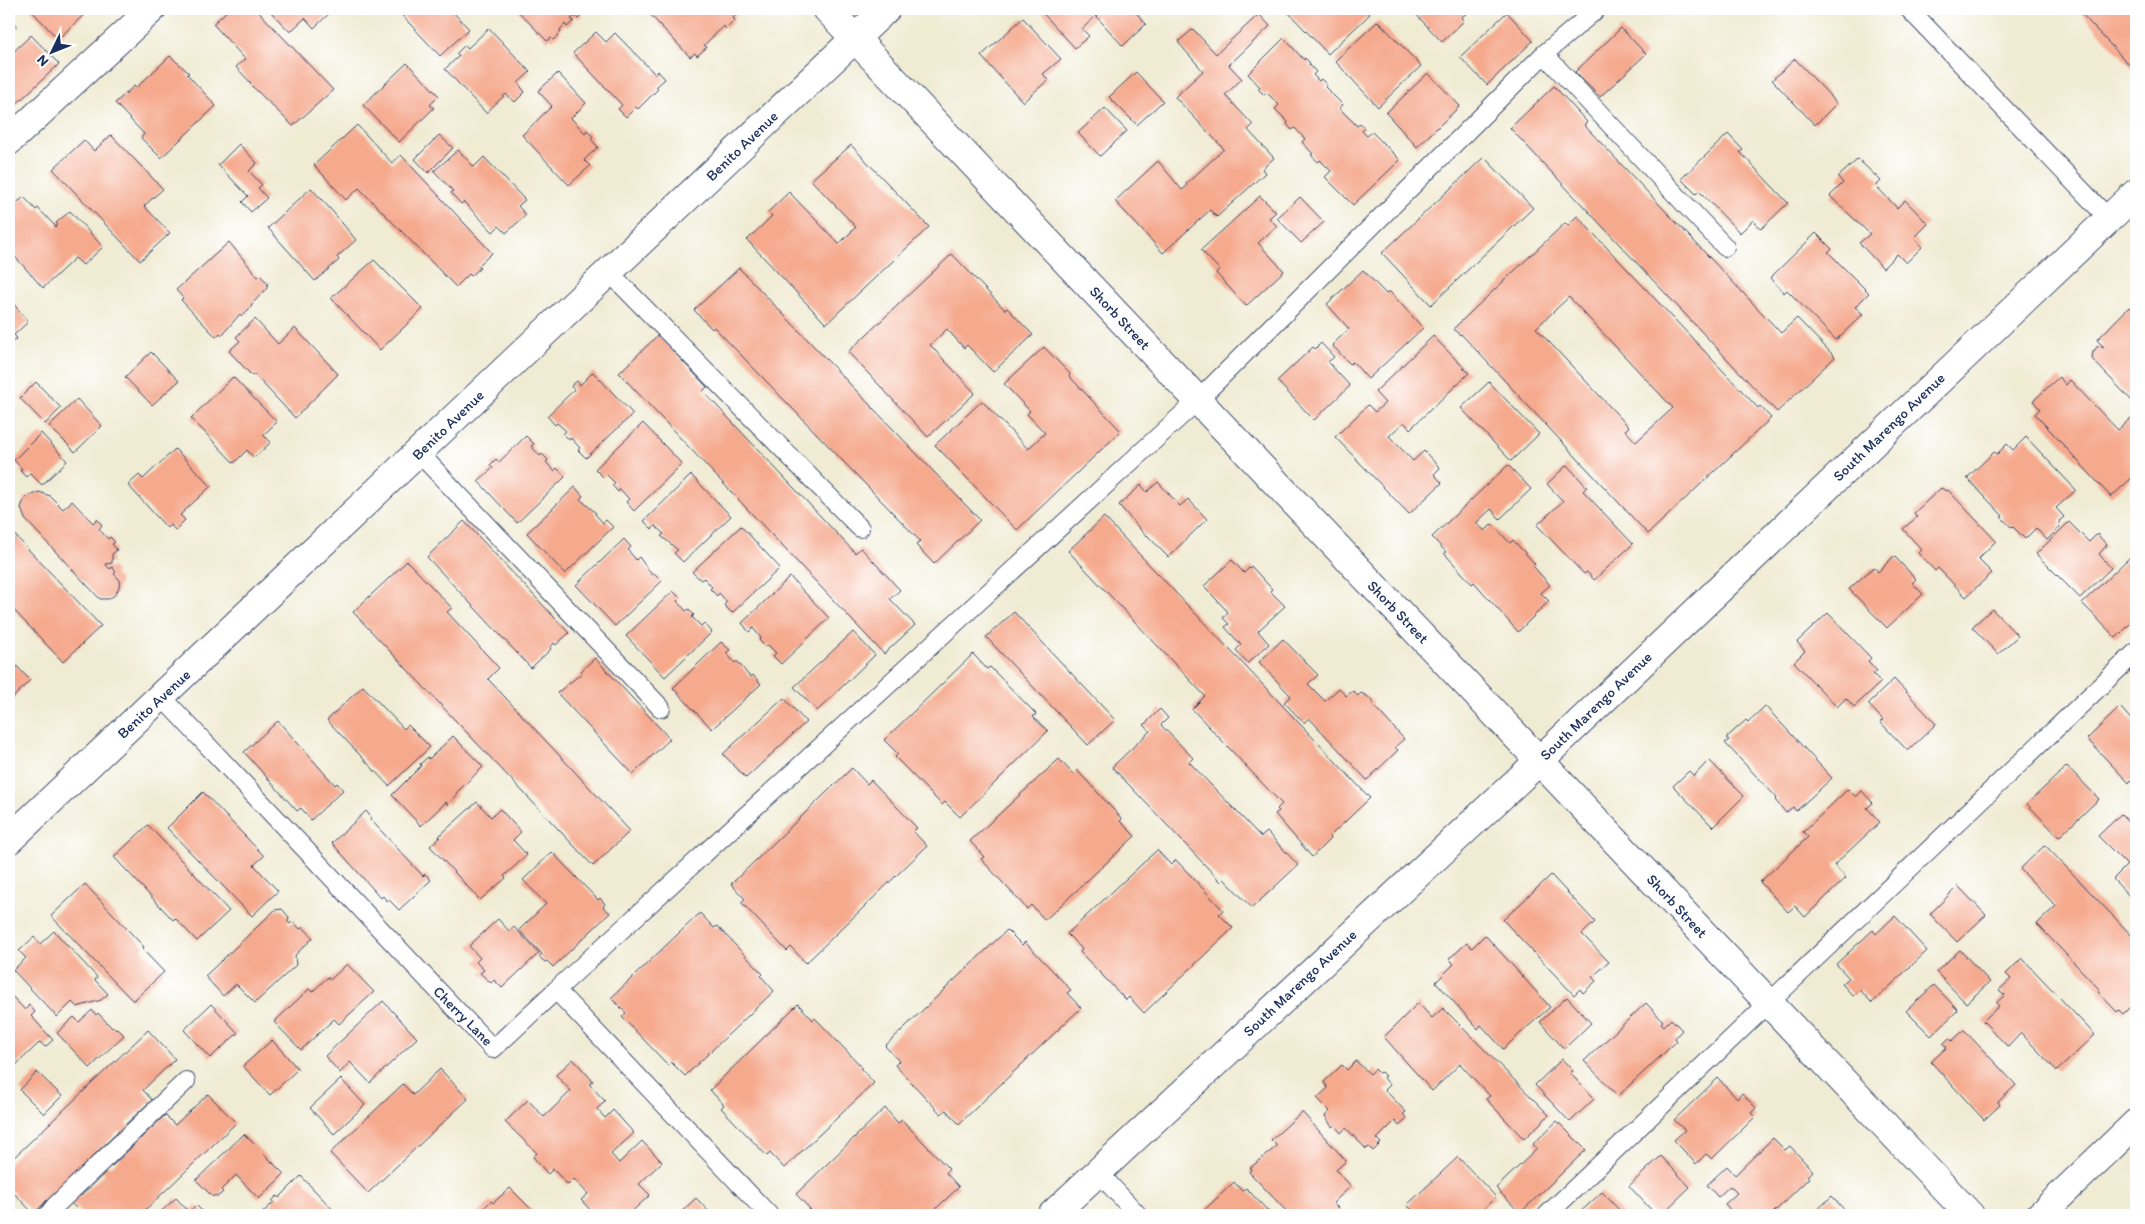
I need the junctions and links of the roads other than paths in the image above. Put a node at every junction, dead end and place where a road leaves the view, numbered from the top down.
1 (152, 9) edge
2 (827, 9) edge
3 (886, 9) edge
4 (1597, 9) edge
5 (1908, 9) edge
6 (855, 38) junction
7 (1544, 54) junction
8 (9, 142) edge
9 (2136, 193) edge
10 (2110, 219) junction
11 (1724, 247) dead end
12 (609, 272) junction
13 (1197, 401) junction
14 (419, 453) junction
15 (860, 528) dead end
16 (2136, 652) edge
17 (162, 697) junction
18 (661, 708) dead end
19 (1539, 761) junction
20 (9, 840) edge
21 (556, 990) junction
22 (1767, 1003) junction
23 (186, 1081) dead end
24 (2136, 1123) edge
25 (1097, 1171) junction
26 (48, 1215) edge
27 (769, 1215) edge
28 (1052, 1215) edge
29 (1138, 1215) edge
30 (1547, 1215) edge
31 (1970, 1215) edge
32 (2040, 1215) edge

1 - 8 street
2 - 6 street, Shorb Street
3 - 6 street, Benito Avenue
4 - 7 lane
5 - 10 lane
6 - 12 street, Benito Avenue
6 - 13 street, Shorb Street
7 - 11 lane
7 - 13 lane
9 - 10 street, South Marengo Avenue
10 - 19 street, South Marengo Avenue
12 - 14 street, Benito Avenue
12 - 15 lane
13 - 19 street, Shorb Street
13 - 21 lane
14 - 17 street, Benito Avenue
14 - 18 lane
16 - 22 lane
17 - 20 street, Benito Avenue
17 - 21 lane, Cherry Lane
19 - 22 street, Shorb Street
19 - 25 street, South Marengo Avenue
21 - 27 lane
22 - 30 lane
22 - 31 street, Shorb Street
23 - 26 lane
24 - 32 street
25 - 28 street, South Marengo Avenue
25 - 29 lane

